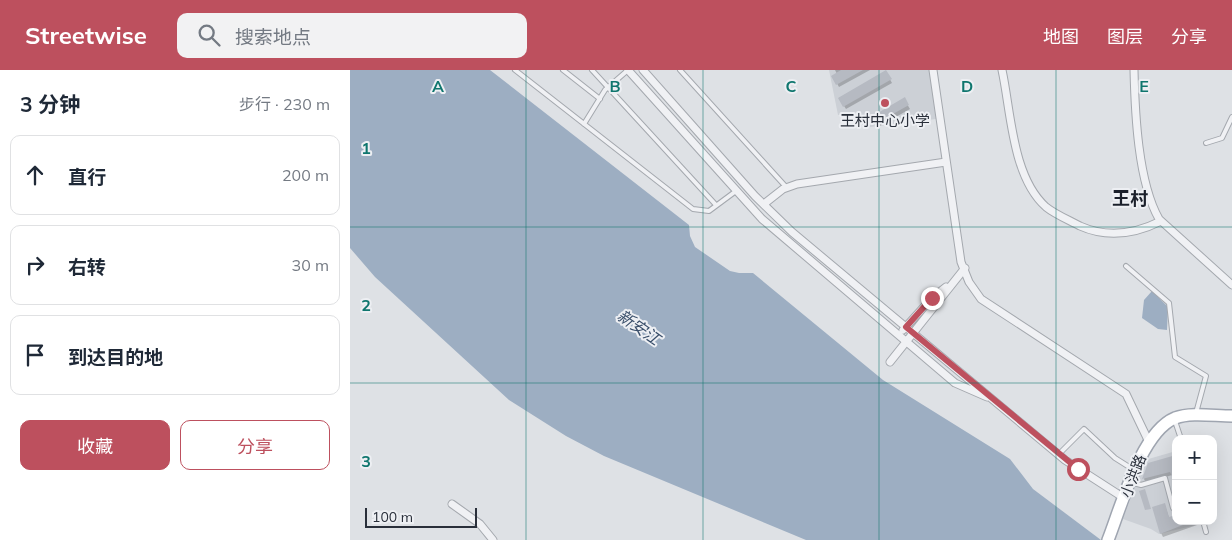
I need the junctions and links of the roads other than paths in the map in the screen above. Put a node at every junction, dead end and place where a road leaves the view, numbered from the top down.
1 (515, 70) edge
2 (563, 70) edge
3 (592, 70) edge
4 (628, 70) edge
5 (643, 70) edge
6 (680, 70) edge
7 (933, 70) edge
8 (1002, 70) edge
9 (1134, 70) edge
10 (608, 88) junction
11 (600, 98) junction
12 (1232, 118) edge
13 (584, 124) junction
14 (1206, 144) dead end
15 (946, 162) junction
16 (787, 188) junction
17 (736, 191) junction
18 (764, 204) junction
19 (716, 206) junction
20 (1161, 221) junction
21 (1126, 266) dead end
22 (964, 270) junction
23 (1232, 285) edge
24 (906, 327) junction
25 (898, 336) junction
26 (890, 362) dead end
27 (996, 401) junction
28 (1196, 415) junction
29 (1232, 416) edge
30 (1174, 418) junction
31 (1180, 435) edge
32 (1148, 440) junction
33 (1059, 454) junction
34 (1134, 471) junction
35 (1130, 482) junction
36 (1124, 498) junction
37 (452, 504) dead end
38 (1172, 504) edge
39 (1204, 525) edge
40 (1206, 532) dead end
41 (493, 540) edge
42 (1108, 540) edge

1 - 13 lane
2 - 11 lane
3 - 10 lane
4 - 10 lane
4 - 17 street
5 - 18 street
6 - 16 lane
7 - 15 street
8 - 20 street
9 - 20 street
10 - 11 lane
10 - 19 lane
11 - 13 lane
12 - 14 lane
13 - 19 lane
15 - 16 street
15 - 22 street
16 - 18 street
17 - 19 lane
17 - 25 street
18 - 24 street
20 - 23 street
21 - 28 lane
22 - 24 street
22 - 26 street
22 - 32 street
24 - 25 street
24 - 27 street
25 - 27 street
27 - 33 street
28 - 29 main road
28 - 30 main road
30 - 31 lane
30 - 32 main road, 小洪路
32 - 34 main road, 小洪路
33 - 34 lane
33 - 36 street
34 - 35 main road, 小洪路
35 - 36 main road, 小洪路
35 - 38 lane
36 - 42 main road, 小洪路
37 - 41 street
39 - 40 lane

